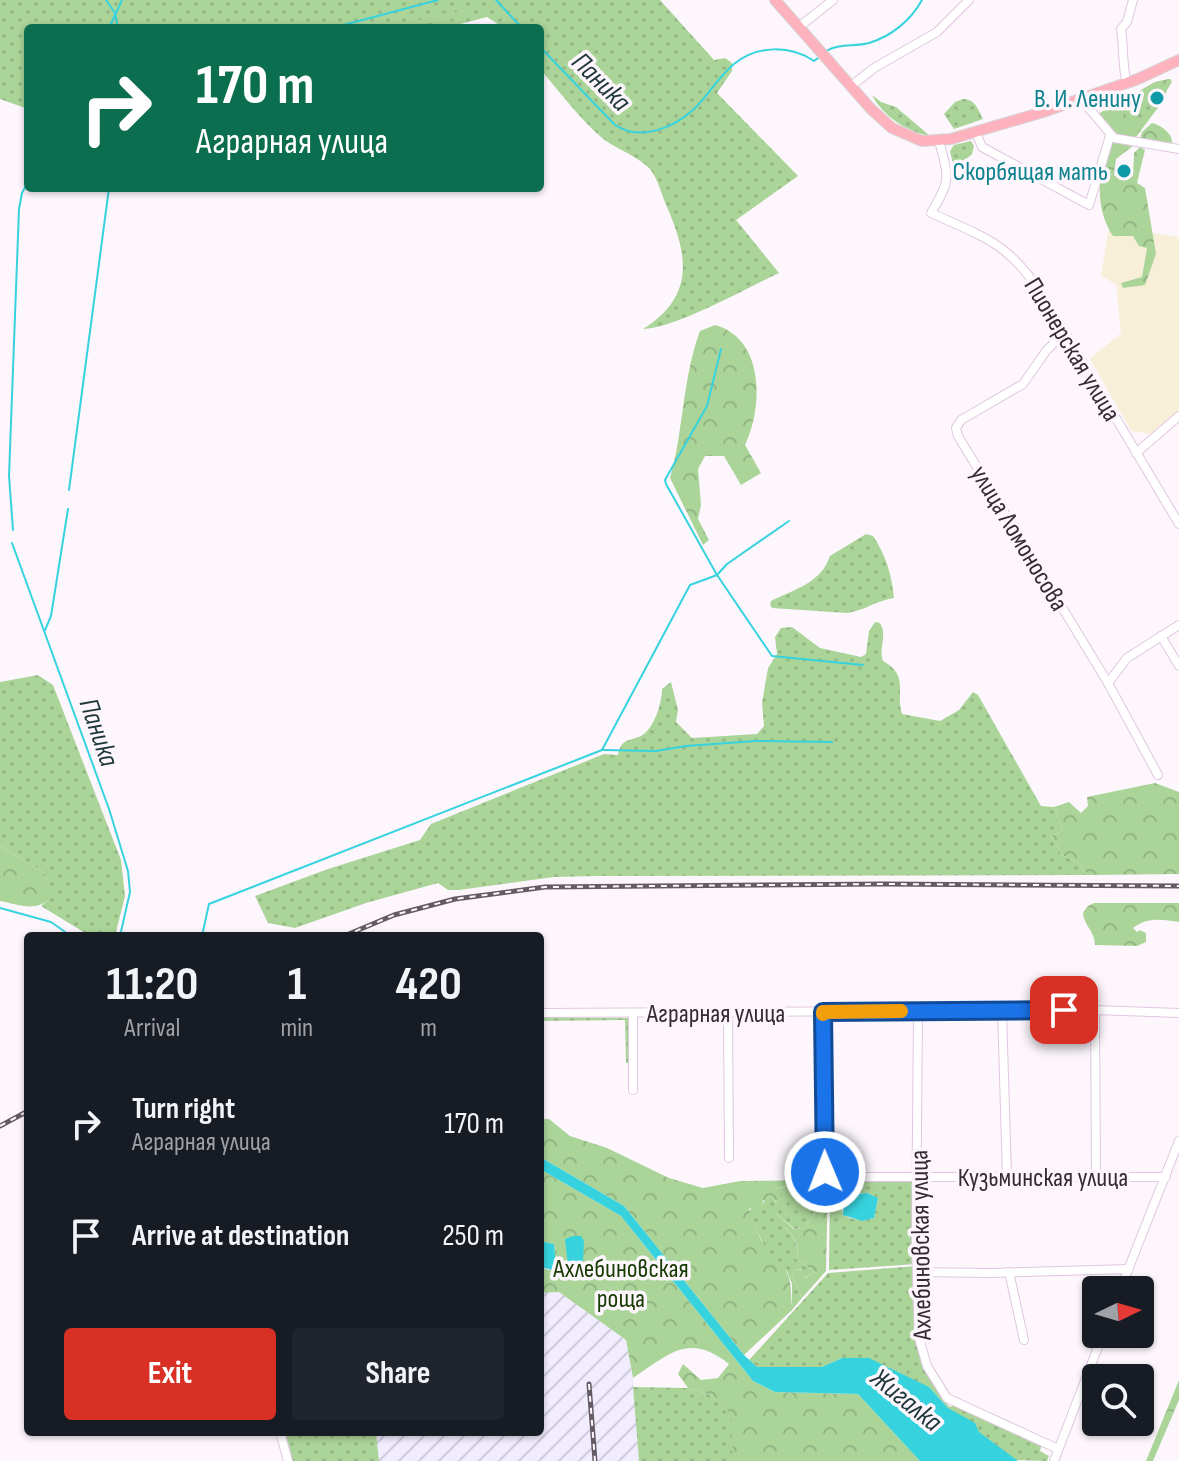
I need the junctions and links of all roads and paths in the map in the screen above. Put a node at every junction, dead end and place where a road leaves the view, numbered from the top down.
1 (775, 0) edge
2 (833, 0) edge
3 (969, 0) edge
4 (1133, 0) edge
5 (799, 27) junction
6 (1179, 60) edge
7 (1127, 84) junction
8 (850, 87) junction
9 (1081, 99) junction
10 (976, 133) junction
11 (1110, 136) junction
12 (939, 141) junction
13 (1179, 149) edge
14 (1065, 332) junction
15 (1179, 416) edge
16 (1136, 453) junction
17 (1179, 524) edge
18 (1179, 625) edge
19 (1161, 636) junction
20 (1179, 666) edge
21 (1108, 683) junction
22 (1158, 775) dead end
23 (1002, 1010) junction
24 (1095, 1010) junction
25 (918, 1011) junction
26 (823, 1012) junction
27 (544, 1013) edge
28 (633, 1013) junction
29 (728, 1013) junction
30 (1179, 1013) edge
31 (633, 1090) dead end
32 (1179, 1141) edge
33 (729, 1158) dead end
34 (1096, 1176) junction
35 (1007, 1177) junction
36 (1166, 1177) junction
37 (917, 1178) junction
38 (1129, 1269) junction
39 (917, 1272) junction
40 (1009, 1272) junction
41 (1126, 1276) edge
42 (1024, 1340) dead end
43 (1098, 1348) edge
44 (281, 1436) edge
45 (1058, 1449) junction
46 (288, 1461) edge
47 (1054, 1461) edge

1 - 5 main road
2 - 5 street
3 - 8 street
4 - 7 street
5 - 8 main road
6 - 7 main road
7 - 9 main road
8 - 12 main road
9 - 10 main road
9 - 11 street
10 - 11 street
10 - 12 main road
11 - 13 street
12 - 14 street, Пионерская улица
14 - 16 street, Пионерская улица
14 - 21 street, улица Ломоносова
15 - 16 street
16 - 17 street, Пионерская улица
18 - 19 street
19 - 20 street
19 - 21 street
21 - 22 street, улица Ломоносова
23 - 24 street, Аграрная улица
23 - 25 street, Аграрная улица
23 - 35 street
24 - 30 street, Аграрная улица
24 - 34 street
25 - 26 street, Аграрная улица
25 - 37 street, Ахлебиновская улица
26 - 29 street, Аграрная улица
26 - 37 street, Кузьминская улица
27 - 28 street, Аграрная улица
28 - 29 street, Аграрная улица
28 - 31 street
29 - 33 street
32 - 36 street
34 - 35 street, Кузьминская улица
34 - 36 street, Кузьминская улица
35 - 37 street, Кузьминская улица
36 - 38 street
37 - 39 street, Ахлебиновская улица
38 - 40 street
38 - 41 street
39 - 40 street
39 - 45 street, Ахлебиновская улица
40 - 42 street
43 - 45 street
44 - 46 street
45 - 47 street

